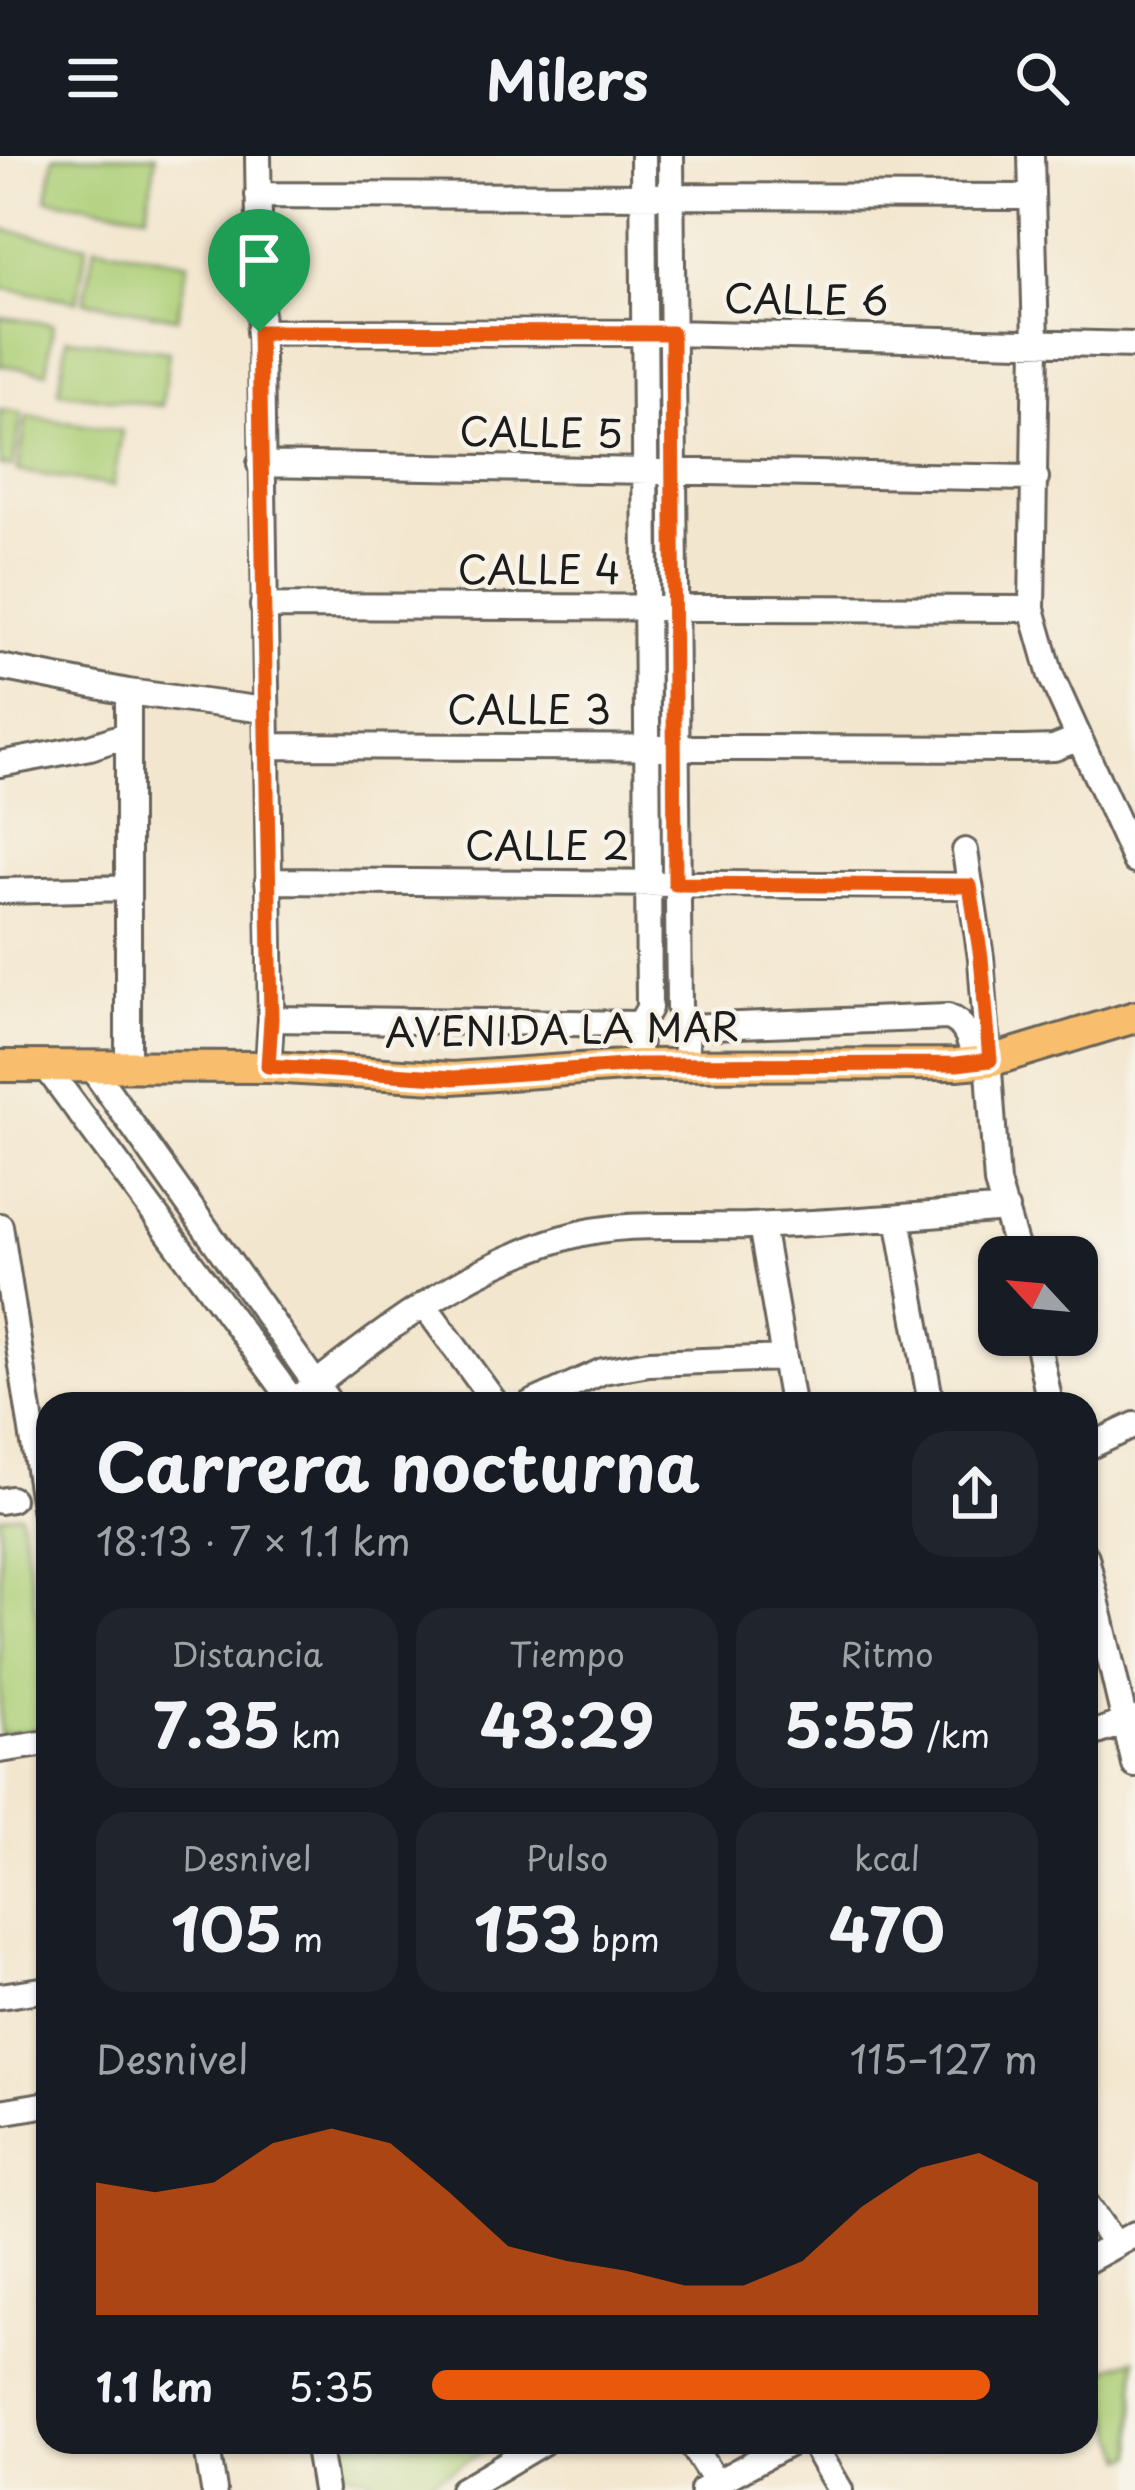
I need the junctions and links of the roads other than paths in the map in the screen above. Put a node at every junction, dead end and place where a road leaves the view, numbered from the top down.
1 (258, 156) edge
2 (643, 156) edge
3 (671, 156) edge
4 (1031, 156) edge
5 (644, 193) junction
6 (671, 193) junction
7 (258, 195) junction
8 (1031, 196) junction
9 (259, 332) junction
10 (644, 333) junction
11 (672, 333) junction
12 (1036, 341) junction
13 (1135, 345) edge
14 (260, 464) junction
15 (673, 470) junction
16 (645, 471) junction
17 (1036, 478) junction
18 (646, 605) junction
19 (263, 606) junction
20 (674, 608) junction
21 (1032, 609) junction
22 (0, 667) edge
23 (128, 692) junction
24 (265, 710) junction
25 (126, 735) junction
26 (1078, 737) junction
27 (266, 746) junction
28 (647, 746) junction
29 (675, 746) junction
30 (0, 764) edge
31 (964, 851) dead end
32 (1135, 861) edge
33 (268, 880) junction
34 (649, 882) junction
35 (675, 884) junction
36 (970, 886) junction
37 (128, 888) junction
38 (0, 891) edge
39 (1135, 1017) edge
40 (271, 1019) junction
41 (640, 1024) junction
42 (686, 1027) junction
43 (983, 1061) junction
44 (638, 1065) junction
45 (686, 1065) junction
46 (0, 1066) edge
47 (268, 1066) junction
48 (46, 1067) junction
49 (91, 1067) junction
50 (128, 1067) junction
51 (1006, 1209) junction
52 (898, 1218) junction
53 (0, 1226) edge
54 (761, 1226) junction
55 (1013, 1236) edge
56 (425, 1306) junction
57 (1040, 1356) edge
58 (784, 1358) junction
59 (286, 1392) edge
60 (322, 1392) edge
61 (325, 1392) edge
62 (487, 1392) edge
63 (557, 1392) edge
64 (790, 1392) edge
65 (929, 1392) edge
66 (1048, 1392) edge
67 (1135, 1424) edge
68 (1098, 1442) edge
69 (36, 1456) edge
70 (1098, 1601) edge
71 (1131, 1721) edge
72 (1098, 1732) edge
73 (36, 1745) edge
74 (0, 1750) edge
75 (1135, 1765) edge
76 (36, 1991) edge
77 (0, 1996) edge
78 (36, 2106) edge
79 (0, 2112) edge
80 (1098, 2215) edge
81 (1125, 2239) edge
82 (1098, 2254) edge
83 (208, 2454) edge
84 (319, 2454) edge
85 (518, 2454) edge
86 (695, 2454) edge
87 (769, 2454) edge
88 (819, 2454) edge
89 (709, 2486) edge
90 (214, 2490) edge
91 (326, 2490) edge
92 (462, 2490) edge
93 (840, 2490) edge

1 - 7 street
2 - 5 street
3 - 6 street
4 - 8 street
5 - 6 street
5 - 7 street
5 - 10 street
6 - 8 street
6 - 11 street
7 - 9 street
8 - 12 street
9 - 10 street, CALLE 6
9 - 14 street
10 - 11 street, CALLE 6
10 - 16 street
11 - 12 street, CALLE 6
11 - 15 street
12 - 13 street, CALLE 6
12 - 17 street
14 - 16 street, CALLE 5
14 - 19 street
15 - 16 street, CALLE 5
15 - 17 street, CALLE 5
15 - 20 street
16 - 18 street
17 - 21 street
18 - 19 street, CALLE 4
18 - 20 street, CALLE 4
18 - 28 street
19 - 24 street
20 - 21 street, CALLE 4
20 - 29 street
21 - 26 street
22 - 23 street
23 - 24 street
23 - 25 street
24 - 27 street
25 - 30 street
25 - 37 street
26 - 29 street, CALLE 3
26 - 32 street
27 - 28 street, CALLE 3
27 - 33 street
28 - 29 street, CALLE 3
28 - 34 street
29 - 35 street
31 - 36 street
33 - 34 street, CALLE 2
33 - 40 street
34 - 35 street, CALLE 2
34 - 41 street
35 - 36 street, CALLE 2
35 - 42 street
36 - 43 street
37 - 38 street
37 - 50 street
39 - 43 main road, AVENIDA LA MAR
40 - 41 street
40 - 47 street
41 - 44 street
42 - 43 street
42 - 45 street
43 - 45 main road, AVENIDA LA MAR
43 - 51 street
44 - 45 main road, AVENIDA LA MAR
44 - 47 main road, AVENIDA LA MAR
46 - 48 main road, AVENIDA LA MAR
47 - 50 main road, AVENIDA LA MAR
48 - 49 main road, AVENIDA LA MAR
48 - 59 street
49 - 50 main road, AVENIDA LA MAR
49 - 60 street
51 - 52 street
51 - 55 street
52 - 54 street
52 - 65 street
53 - 69 street
54 - 56 street
54 - 58 street
56 - 61 street
56 - 62 street
57 - 66 street
58 - 63 street
58 - 64 street
67 - 68 street
70 - 71 street
71 - 72 street
71 - 75 street
73 - 74 street
76 - 77 street
78 - 79 street
80 - 81 street
81 - 82 street
83 - 90 street
84 - 91 street
85 - 92 street
86 - 89 street
87 - 89 street
88 - 93 street

